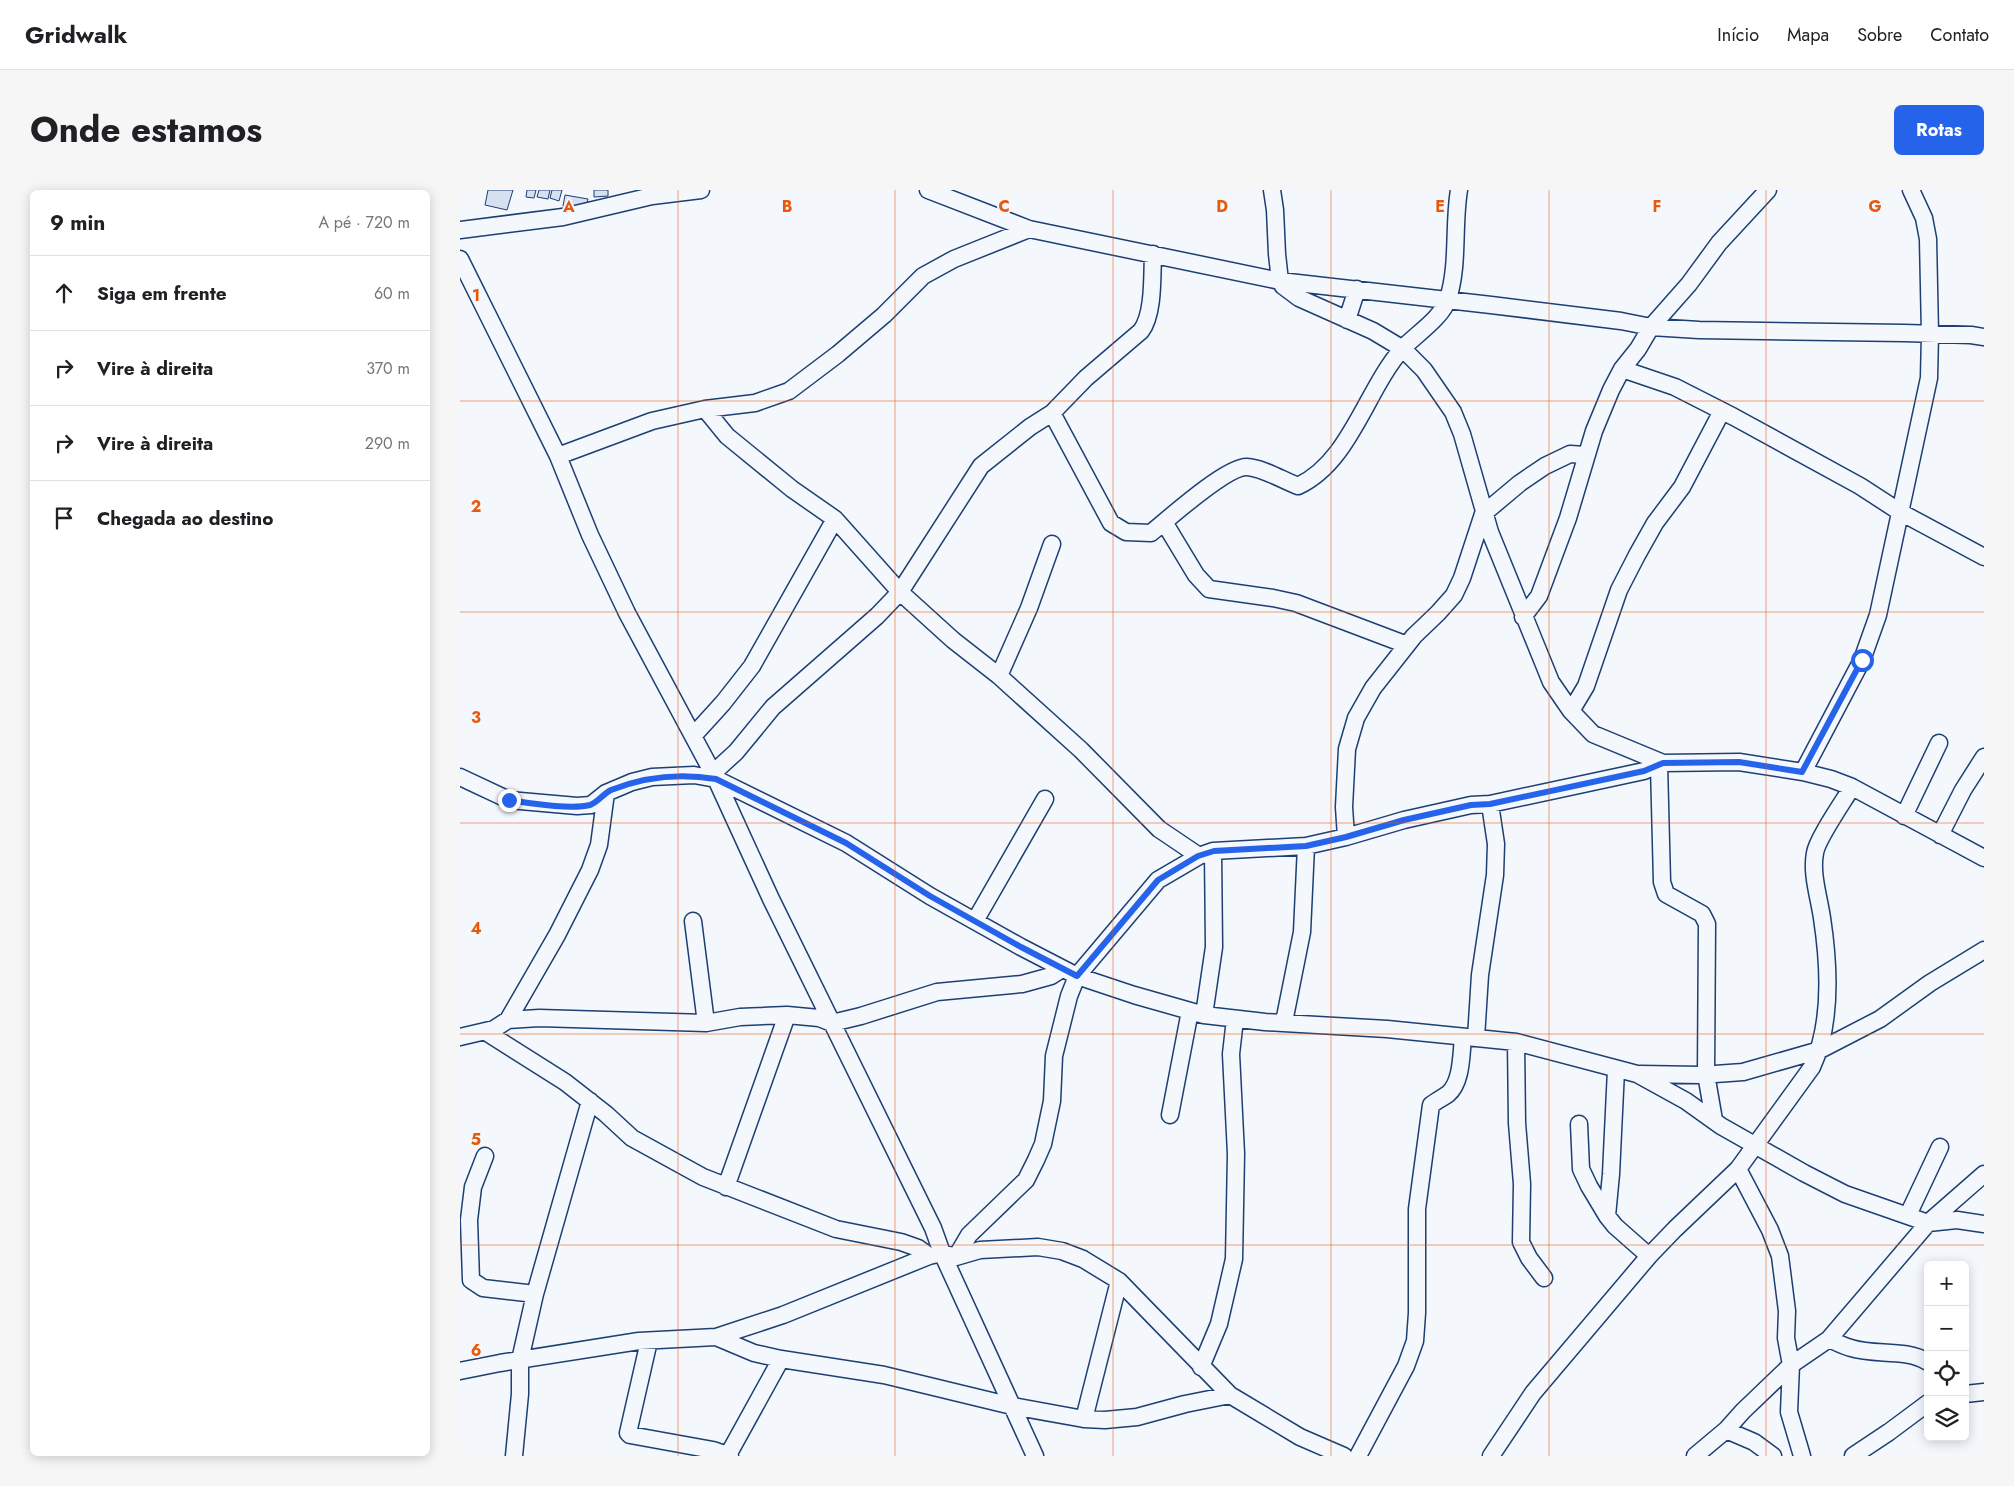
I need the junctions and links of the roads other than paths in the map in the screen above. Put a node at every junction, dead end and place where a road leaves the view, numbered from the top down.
1 (701, 190) edge
2 (928, 190) edge
3 (1272, 190) edge
4 (1458, 190) edge
5 (1768, 190) edge
6 (1911, 190) edge
7 (1029, 229) junction
8 (460, 230) edge
9 (1153, 254) junction
10 (460, 260) edge
11 (1280, 281) junction
12 (1357, 289) junction
13 (1447, 301) junction
14 (1347, 320) junction
15 (1651, 327) junction
16 (1930, 334) junction
17 (1984, 337) edge
18 (1402, 349) junction
19 (1622, 369) junction
20 (705, 409) junction
21 (1722, 411) junction
22 (1052, 414) junction
23 (1586, 455) junction
24 (558, 456) junction
25 (1900, 512) junction
26 (1483, 514) junction
27 (835, 519) junction
28 (1164, 522) junction
29 (1052, 544) dead end
30 (1984, 557) edge
31 (900, 592) junction
32 (1523, 617) junction
33 (1407, 645) junction
34 (999, 676) junction
35 (1571, 711) junction
36 (693, 736) junction
37 (1939, 743) dead end
38 (1984, 757) edge
39 (1661, 764) junction
40 (1802, 772) junction
41 (715, 776) junction
42 (460, 777) edge
43 (1852, 787) junction
44 (606, 792) junction
45 (1045, 800) dead end
46 (1490, 804) junction
47 (1904, 816) junction
48 (1940, 835) junction
49 (1346, 837) junction
50 (1306, 846) junction
51 (1206, 854) junction
52 (1984, 858) edge
53 (693, 921) dead end
54 (976, 922) junction
55 (1984, 950) edge
56 (1070, 972) junction
57 (1197, 1013) junction
58 (788, 1015) junction
59 (1235, 1019) junction
60 (508, 1020) junction
61 (1284, 1022) junction
62 (706, 1023) junction
63 (832, 1023) junction
64 (486, 1032) junction
65 (460, 1038) edge
66 (1470, 1038) junction
67 (1516, 1042) junction
68 (1820, 1050) junction
69 (1616, 1070) junction
70 (1638, 1074) junction
71 (1706, 1074) junction
72 (590, 1101) junction
73 (1170, 1115) dead end
74 (1714, 1120) junction
75 (1579, 1124) dead end
76 (1757, 1145) junction
77 (1940, 1147) dead end
78 (485, 1156) dead end
79 (1738, 1169) junction
80 (1984, 1174) edge
81 (726, 1187) junction
82 (1908, 1215) junction
83 (1607, 1216) junction
84 (1928, 1223) junction
85 (1984, 1224) edge
86 (942, 1256) junction
87 (1650, 1256) junction
88 (1544, 1278) dead end
89 (1119, 1281) junction
90 (535, 1294) junction
91 (716, 1337) junction
92 (1829, 1338) junction
93 (649, 1341) junction
94 (781, 1359) junction
95 (520, 1360) junction
96 (1924, 1360) edge
97 (1791, 1365) junction
98 (1201, 1367) junction
99 (460, 1371) edge
100 (1984, 1392) edge
101 (1969, 1394) edge
102 (1230, 1395) junction
103 (1012, 1406) junction
104 (1924, 1406) edge
105 (1084, 1419) junction
106 (1726, 1430) junction
107 (514, 1456) edge
108 (729, 1456) edge
109 (1035, 1456) edge
110 (1344, 1456) edge
111 (1358, 1456) edge
112 (1491, 1456) edge
113 (1695, 1456) edge
114 (1773, 1456) edge
115 (1802, 1456) edge
116 (1853, 1456) edge

1 - 8 street
2 - 7 street
3 - 11 street
4 - 13 street
5 - 15 street
6 - 16 street
7 - 9 street
7 - 20 street
9 - 11 street
9 - 22 street
10 - 24 street
11 - 12 street
11 - 14 street
12 - 13 street
12 - 14 street
13 - 15 street
13 - 18 street
14 - 18 street
15 - 16 street
15 - 19 street
16 - 17 street
16 - 25 street
18 - 26 street
18 - 28 street
19 - 21 street
19 - 23 street
20 - 24 street
20 - 27 street
21 - 25 street
21 - 35 street
22 - 28 street
22 - 31 street
23 - 26 street
23 - 32 street
24 - 36 street
25 - 30 street
25 - 40 street
26 - 32 street
26 - 33 street
27 - 31 street
27 - 36 street
28 - 33 street
29 - 34 street
31 - 34 street
31 - 41 street
32 - 35 street
33 - 49 street
34 - 51 street
35 - 39 street
36 - 41 street
37 - 47 street
38 - 48 street
39 - 40 street
39 - 46 street
39 - 71 street
40 - 43 street
41 - 44 street
41 - 54 street
41 - 63 street
42 - 44 street
43 - 47 street
43 - 68 street
44 - 60 street
45 - 54 street
46 - 49 street
46 - 66 street
47 - 48 street
48 - 52 street
49 - 50 street
50 - 51 street
50 - 61 street
51 - 56 street
51 - 57 street
53 - 62 street
54 - 56 street
55 - 68 street
56 - 57 street
56 - 63 street
56 - 86 street
57 - 59 street
57 - 73 street
58 - 62 street
58 - 63 street
58 - 81 street
59 - 61 street
59 - 98 street
60 - 62 street
60 - 64 street
61 - 66 street
63 - 86 street
64 - 65 street
64 - 72 street
66 - 67 street
66 - 111 street
67 - 69 street
67 - 88 street
68 - 71 street
68 - 76 street
69 - 70 street
69 - 83 street
70 - 71 street
70 - 74 street
71 - 74 street
72 - 81 street
72 - 90 street
74 - 76 street
75 - 83 street
76 - 79 street
76 - 82 street
77 - 82 street
78 - 90 street
79 - 87 street
79 - 97 street
80 - 84 street
81 - 86 street
82 - 84 street
83 - 87 street
84 - 85 street
84 - 92 street
86 - 89 street
86 - 91 street
86 - 103 street
87 - 112 street
89 - 98 street
89 - 105 street
90 - 95 street
91 - 93 street
91 - 94 street
92 - 96 street
92 - 97 street
93 - 95 street
93 - 108 street
94 - 103 street
94 - 108 street
95 - 99 street
95 - 107 street
97 - 106 street
97 - 115 street
98 - 102 street
100 - 101 street
102 - 105 street
102 - 110 street
103 - 105 street
103 - 109 street
104 - 116 street
106 - 113 street
106 - 114 street

